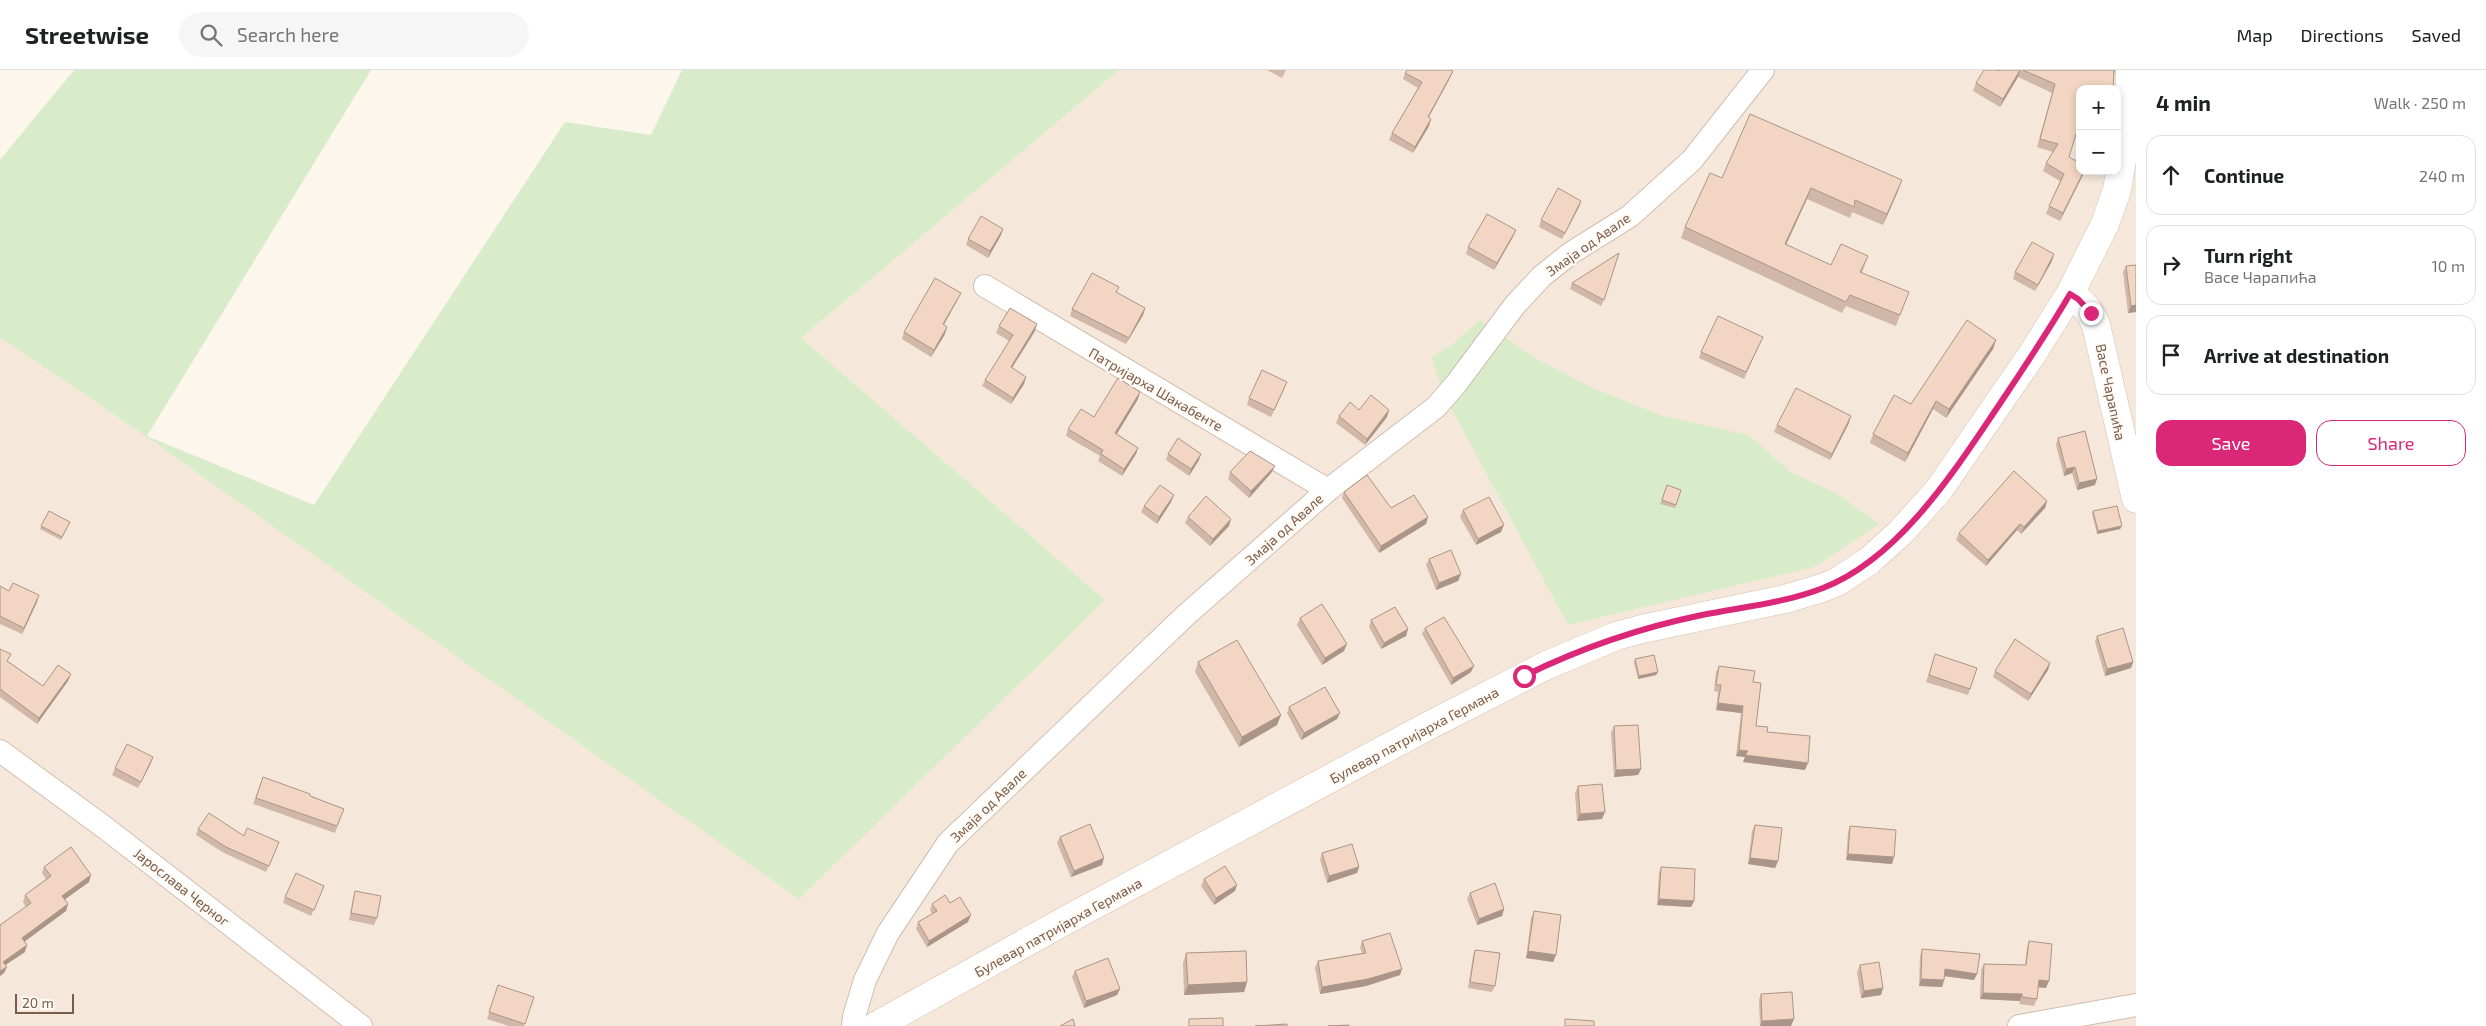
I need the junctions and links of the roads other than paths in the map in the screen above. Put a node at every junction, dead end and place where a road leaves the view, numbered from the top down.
1 (1763, 70) edge
2 (2130, 70) edge
3 (985, 286) dead end
4 (2070, 294) junction
5 (1328, 490) junction
6 (2136, 499) edge
7 (0, 751) edge
8 (2136, 1005) edge
9 (361, 1026) edge
10 (853, 1026) edge
11 (876, 1026) edge
12 (2019, 1026) edge

1 - 5 street, Змаја од Авале
2 - 4 main road, Булевар патријарха Германа
3 - 5 street, Патријарха Шакабенте
4 - 6 main road, Васе Чарапића
4 - 11 main road, Булевар патријарха Германа
5 - 10 street, Змаја од Авале
7 - 9 street, Јарослава Черног
8 - 12 street

